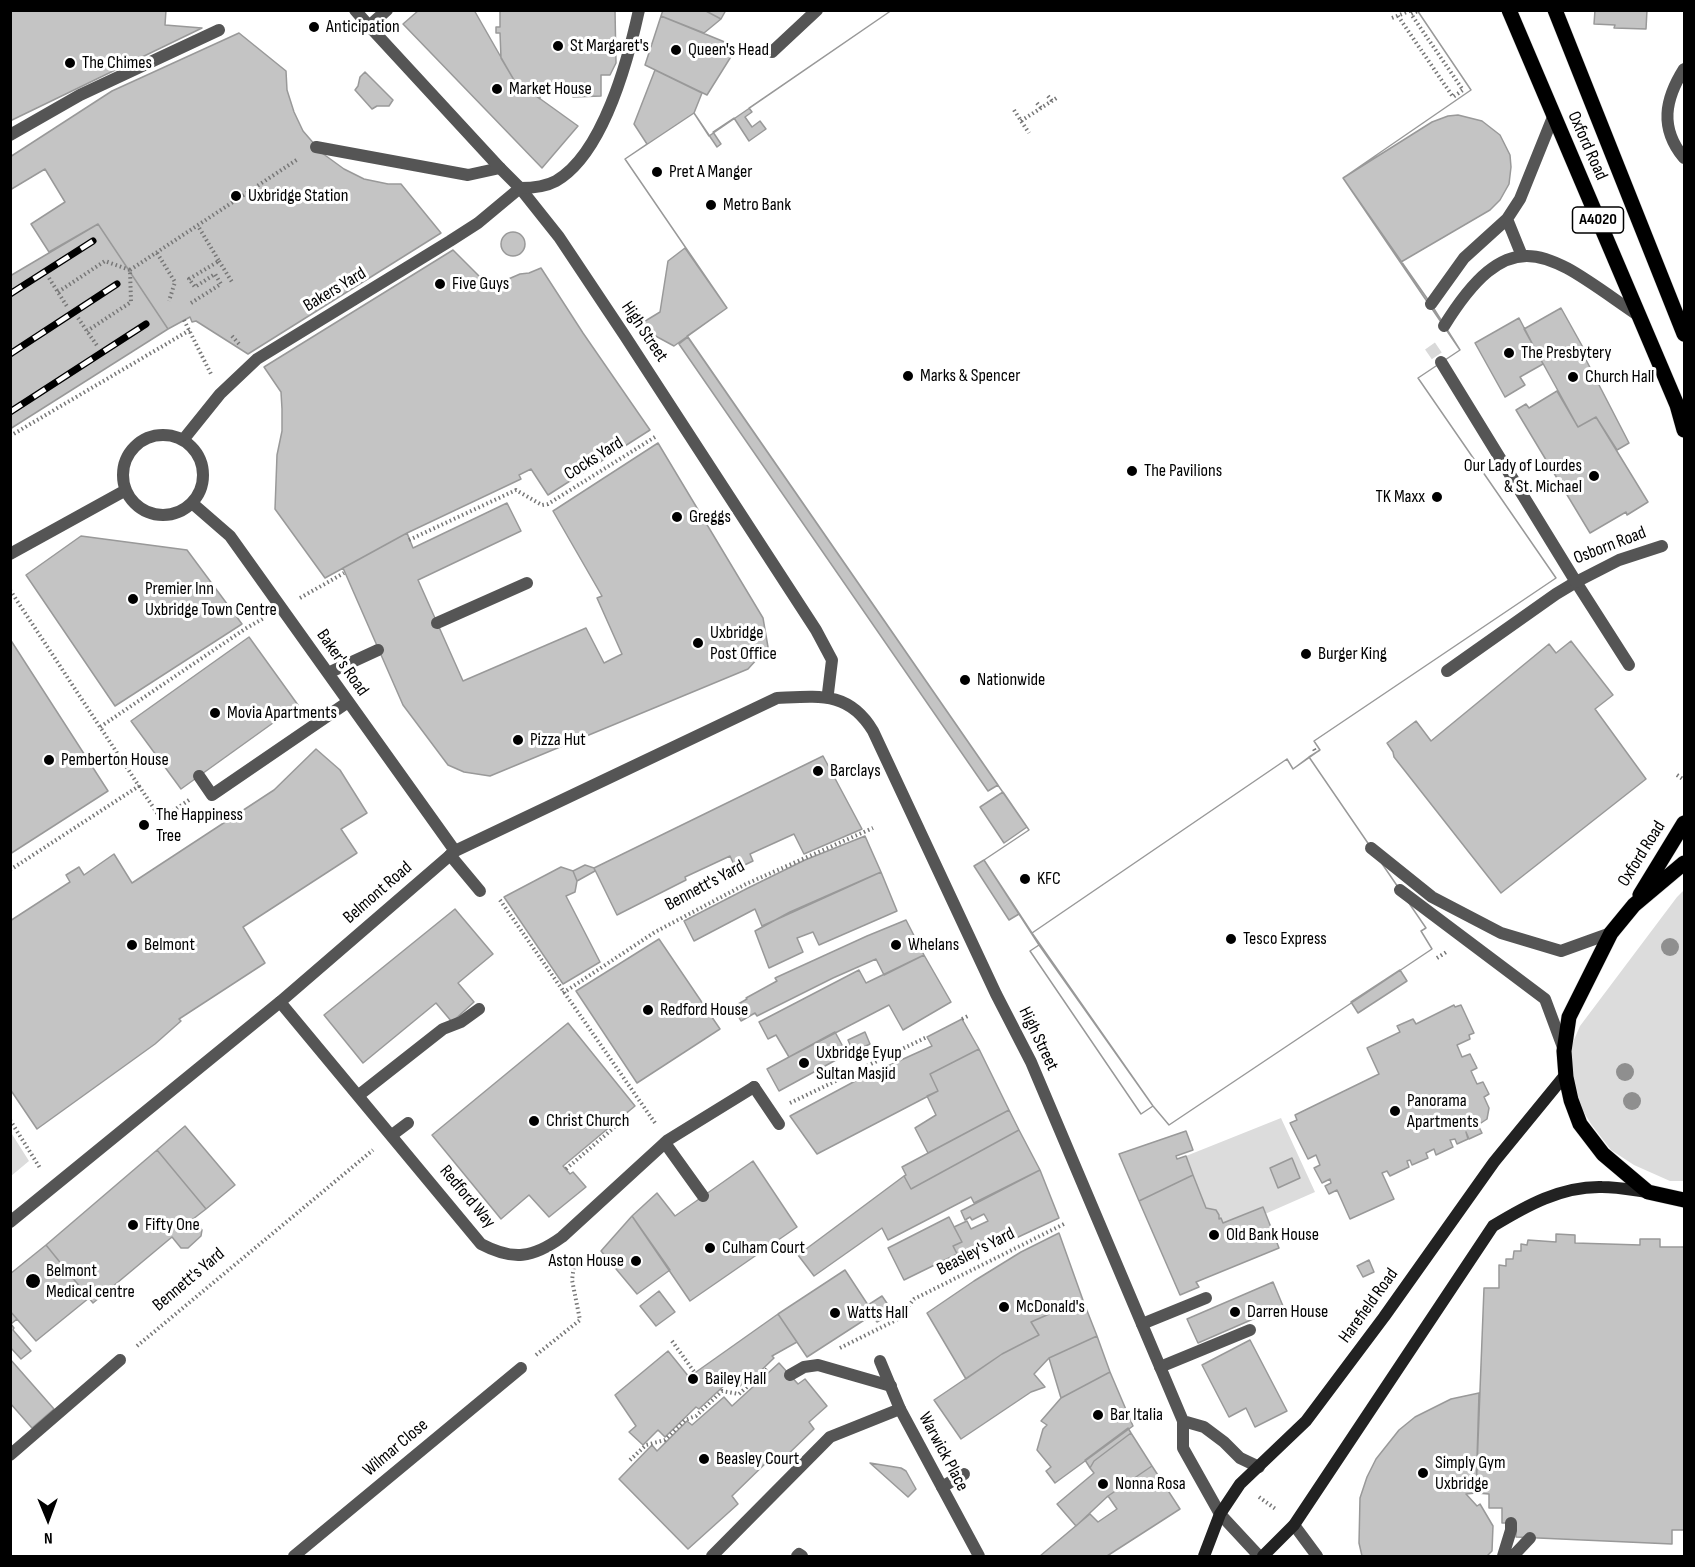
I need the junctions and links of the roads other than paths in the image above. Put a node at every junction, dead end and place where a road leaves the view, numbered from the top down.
1 (355, 10) edge
2 (387, 10) edge
3 (639, 10) edge
4 (817, 10) edge
5 (1509, 10) edge
6 (1555, 10) edge
7 (369, 26) junction
8 (219, 30) dead end
9 (772, 51) dead end
10 (1684, 69) edge
11 (1553, 117) junction
12 (10, 135) edge
13 (316, 147) road end
14 (1683, 156) edge
15 (500, 168) junction
16 (520, 188) junction
17 (1507, 219) junction
18 (1522, 256) junction
19 (1431, 303) dead end
20 (1639, 316) junction
21 (1444, 326) dead end
22 (1684, 334) edge
23 (1441, 362) tunnel mouth
24 (1684, 430) edge
25 (183, 440) junction
26 (126, 490) junction
27 (192, 503) junction
28 (1662, 546) dead end
29 (10, 554) edge
30 (1576, 582) junction
31 (527, 583) dead end
32 (437, 623) dead end
33 (378, 650) dead end
34 (1629, 664) dead end
35 (1447, 671) dead end
36 (328, 672) junction
37 (828, 695) junction
38 (348, 702) junction
39 (199, 776) dead end
40 (1684, 823) edge
41 (1371, 848) dead end
42 (452, 853) junction
43 (1684, 863) edge
44 (1400, 890) dead end
45 (480, 891) dead end
46 (1634, 905) junction
47 (1611, 933) junction
48 (280, 1002) junction
49 (479, 1009) dead end
50 (1564, 1051) junction
51 (1566, 1074) junction
52 (359, 1095) junction
53 (408, 1123) dead end
54 (779, 1124) dead end
55 (392, 1135) junction
56 (667, 1142) junction
57 (1648, 1192) junction
58 (703, 1196) dead end
59 (1684, 1200) edge
60 (10, 1222) edge
61 (1206, 1298) dead end
62 (1142, 1324) junction
63 (1250, 1330) dead end
64 (120, 1360) road end
65 (880, 1361) dead end
66 (1160, 1367) junction
67 (520, 1368) road end
68 (790, 1376) dead end
69 (891, 1386) junction
70 (900, 1409) junction
71 (1183, 1421) junction
72 (10, 1455) edge
73 (1259, 1467) junction
74 (964, 1474) dead end
75 (942, 1487) junction
76 (1220, 1514) junction
77 (1510, 1523) dead end
78 (1293, 1525) junction
79 (1530, 1538) dead end
80 (294, 1557) edge
81 (712, 1557) edge
82 (797, 1557) edge
83 (802, 1557) edge
84 (979, 1557) edge
85 (1204, 1557) edge
86 (1261, 1557) edge
87 (1317, 1557) edge
88 (1503, 1557) edge
89 (1513, 1557) edge

1 - 7 street, High Street
2 - 7 street
3 - 16 street
4 - 9 street
5 - 11 main road, Oxford Road / A4020
6 - 22 main road, Oxford Road / A4020
7 - 15 street, High Street
8 - 12 street
10 - 14 street
11 - 17 street
11 - 20 main road, Oxford Road / A4020
13 - 15 street
15 - 16 street, High Street
16 - 25 street, Bakers Yard
16 - 37 street, High Street
17 - 18 street
17 - 19 street
18 - 20 street
18 - 21 street
20 - 24 main road, Oxford Road / A4020
23 - 30 street, Osborn Road
25 - 26 street
25 - 27 street
26 - 27 street
26 - 29 street
27 - 36 street, Baker's Road
28 - 30 street, Osborn Road
30 - 34 street
30 - 35 street
31 - 32 street
33 - 36 street
36 - 38 street, Baker's Road
37 - 42 street, Belmont Road
37 - 62 street, High Street
38 - 39 street
38 - 42 street, Baker's Road
40 - 46 main road, Oxford Road
41 - 47 street
42 - 45 street, Baker's Road
42 - 48 street, Belmont Road
43 - 46 main road
44 - 50 street
46 - 47 main road
47 - 50 main road
48 - 52 street, Redford Way
48 - 60 street, Belmont Road
49 - 52 street
50 - 51 main road
51 - 57 main road
51 - 73 main road, Harefield Road
52 - 55 street, Redford Way
53 - 55 street
54 - 56 street, Redford Way
55 - 56 street, Redford Way
56 - 58 street
57 - 59 main road
57 - 78 main road
61 - 62 street
62 - 66 street, High Street
63 - 66 street
64 - 72 street
65 - 69 street, Warwick Place
66 - 71 street, High Street
67 - 80 street, Wilmar Close
68 - 69 street
69 - 70 street, Warwick Place
70 - 75 street, Warwick Place
70 - 81 street
71 - 73 street
71 - 76 street, High Street
73 - 76 main road, Harefield Road
74 - 75 street
75 - 84 street, Warwick Place
76 - 85 main road, Harefield Road
76 - 86 street, High Street
77 - 88 street
78 - 86 main road
78 - 87 street
79 - 89 street
82 - 83 street

